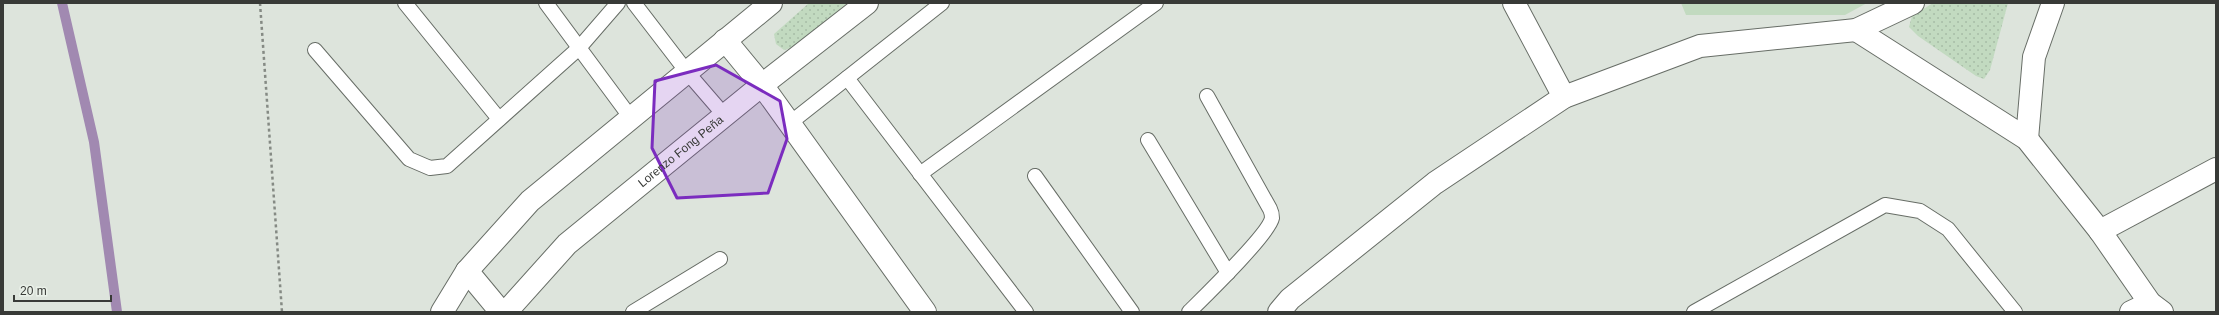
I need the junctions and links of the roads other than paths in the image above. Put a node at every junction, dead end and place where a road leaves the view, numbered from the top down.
1 (404, 3) edge
2 (546, 3) edge
3 (618, 3) edge
4 (634, 3) edge
5 (771, 3) edge
6 (867, 3) edge
7 (942, 3) edge
8 (1156, 3) edge
9 (1514, 3) edge
10 (1913, 3) edge
11 (2053, 3) edge
12 (1856, 30) junction
13 (725, 40) junction
14 (580, 48) junction
15 (315, 50) dead end
16 (687, 72) junction
17 (847, 78) junction
18 (762, 85) junction
19 (1207, 96) dead end
20 (1564, 97) junction
21 (725, 116) junction
22 (631, 118) junction
23 (499, 119) junction
24 (790, 123) junction
25 (2027, 139) junction
26 (1148, 140) dead end
27 (2216, 169) edge
28 (920, 174) junction
29 (1035, 176) dead end
30 (2100, 231) junction
31 (720, 259) dead end
32 (467, 271) junction
33 (1228, 273) junction
34 (2148, 309) edge
35 (442, 312) edge
36 (501, 312) edge
37 (506, 312) edge
38 (633, 312) edge
39 (925, 312) edge
40 (1026, 312) edge
41 (1132, 312) edge
42 (1188, 312) edge
43 (1279, 312) edge
44 (1694, 312) edge
45 (2015, 312) edge

1 - 23 lane
2 - 14 lane
3 - 14 lane
4 - 16 lane
5 - 13 street
6 - 18 street, Lorenzo Fong Peña
7 - 17 lane
8 - 28 lane
9 - 20 street
10 - 12 street
11 - 25 street
12 - 20 street
12 - 25 street
13 - 16 street
13 - 18 street
14 - 22 lane
14 - 23 lane
15 - 23 lane
16 - 21 lane
16 - 22 street
17 - 24 lane
17 - 28 lane
18 - 21 street, Lorenzo Fong Peña
18 - 24 street
19 - 33 lane
20 - 43 street
21 - 37 street, Lorenzo Fong Peña
22 - 32 street
24 - 39 street
25 - 30 street
26 - 33 lane
27 - 30 street
28 - 40 lane
29 - 41 lane
30 - 34 street
31 - 38 lane
32 - 35 street
32 - 36 street
33 - 42 lane
44 - 45 lane

